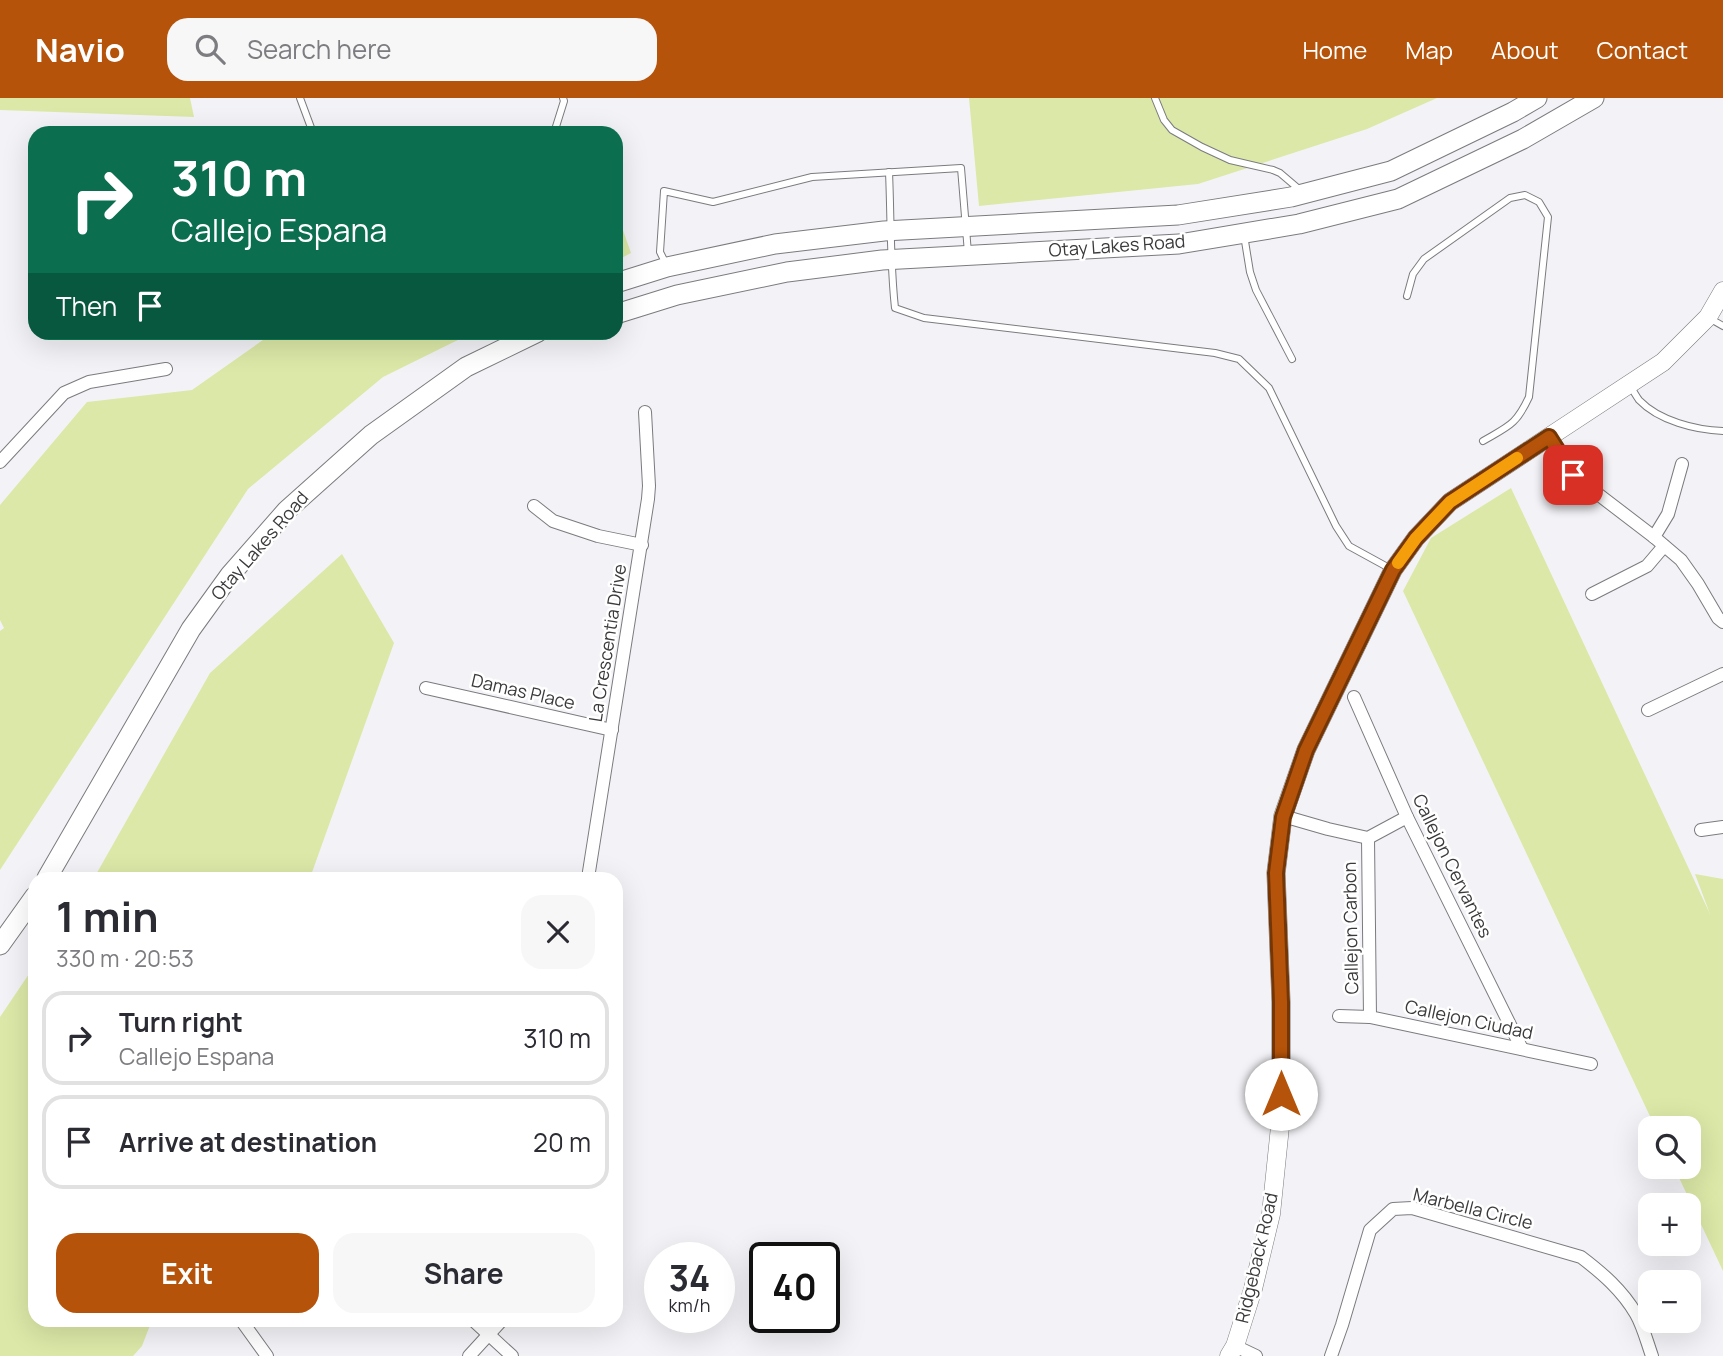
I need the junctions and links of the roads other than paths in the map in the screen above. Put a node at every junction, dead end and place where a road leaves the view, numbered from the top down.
1 (300, 98) edge
2 (563, 98) edge
3 (1155, 98) edge
4 (1537, 98) edge
5 (1594, 98) edge
6 (310, 126) edge
7 (556, 126) edge
8 (889, 173) junction
9 (1304, 194) junction
10 (965, 226) junction
11 (892, 230) junction
12 (1244, 233) junction
13 (968, 255) junction
14 (891, 259) junction
15 (667, 267) junction
16 (623, 281) edge
17 (1723, 290) edge
18 (1407, 296) dead end
19 (623, 312) edge
20 (1715, 321) edge
21 (522, 340) edge
22 (1292, 359) dead end
23 (166, 369) dead end
24 (1629, 384) junction
25 (645, 412) dead end
26 (1723, 431) edge
27 (1549, 437) junction
28 (1483, 441) dead end
29 (0, 462) edge
30 (1682, 464) dead end
31 (534, 506) dead end
32 (1654, 537) junction
33 (642, 545) junction
34 (1664, 546) junction
35 (1393, 570) junction
36 (1592, 594) dead end
37 (1723, 622) edge
38 (1723, 674) edge
39 (426, 688) dead end
40 (1354, 697) dead end
41 (1648, 710) dead end
42 (612, 730) junction
43 (1283, 817) junction
44 (1407, 817) junction
45 (1723, 827) edge
46 (1701, 830) dead end
47 (1368, 838) junction
48 (50, 872) edge
49 (589, 872) edge
50 (28, 906) edge
51 (0, 945) edge
52 (1339, 1016) dead end
53 (1370, 1017) junction
54 (1522, 1049) junction
55 (1591, 1064) dead end
56 (246, 1327) edge
57 (482, 1327) edge
58 (496, 1327) edge
59 (490, 1334) junction
60 (1232, 1351) edge
61 (267, 1356) edge
62 (469, 1356) edge
63 (512, 1356) edge
64 (1256, 1356) edge
65 (1331, 1356) edge
66 (1652, 1356) edge

1 - 6 lane
2 - 7 lane
3 - 9 lane
4 - 9 main road, Otay Lakes Road
5 - 12 main road, Otay Lakes Road
8 - 10 lane
8 - 11 lane
8 - 15 lane
9 - 10 main road, Otay Lakes Road
10 - 11 main road, Otay Lakes Road
10 - 13 lane
11 - 14 lane
11 - 15 main road, Otay Lakes Road
12 - 13 main road, Otay Lakes Road
12 - 22 lane
13 - 14 main road, Otay Lakes Road
14 - 19 main road, Otay Lakes Road
14 - 35 lane
15 - 16 main road, Otay Lakes Road
17 - 20 street, Ridgeback Road
18 - 28 lane
20 - 24 street, Ridgeback Road
21 - 48 main road, Otay Lakes Road
23 - 29 street
24 - 26 lane
24 - 27 street, Ridgeback Road
25 - 33 street, La Crescentia Drive
27 - 32 street
27 - 35 street, Ridgeback Road
30 - 32 street
31 - 33 street
32 - 34 street
33 - 42 street, La Crescentia Drive
34 - 36 street
34 - 37 street
35 - 43 street, Ridgeback Road
38 - 41 street
39 - 42 street, Damas Place
40 - 44 street, Callejon Cervantes
42 - 49 street, La Crescentia Drive
43 - 47 street
43 - 60 street, Ridgeback Road
44 - 47 street
44 - 54 street, Callejon Cervantes
45 - 46 street
47 - 53 street, Callejon Carbon
50 - 51 main road
52 - 53 street, Callejon Ciudad
53 - 54 street, Callejon Ciudad
54 - 55 street, Callejon Ciudad
56 - 61 street
57 - 59 street
58 - 59 street
59 - 62 street
59 - 63 street
60 - 64 street
65 - 66 street, Marbella Circle

